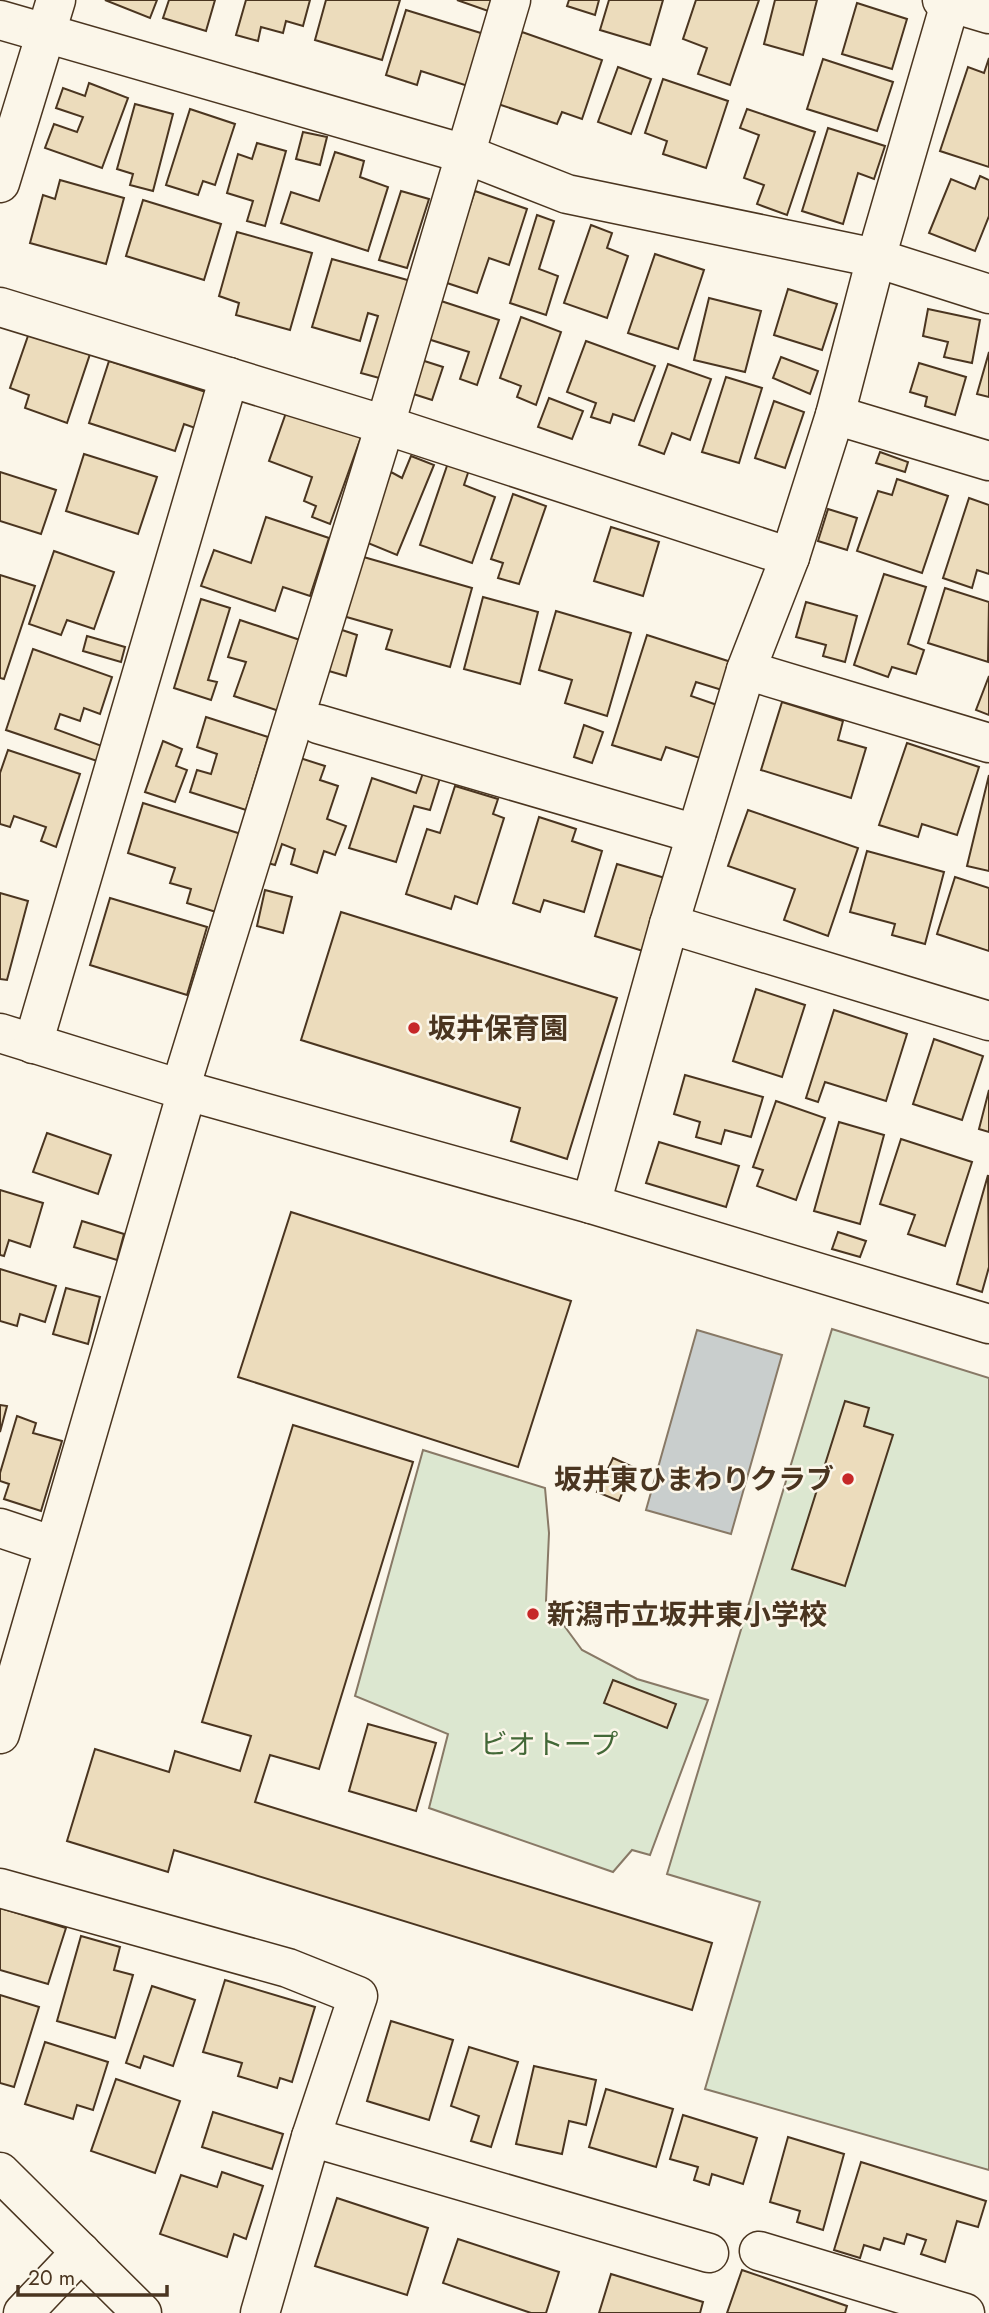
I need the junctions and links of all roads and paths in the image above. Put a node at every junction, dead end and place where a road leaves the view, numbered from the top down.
1 (511, 0) edge
2 (947, 1) edge
3 (989, 14) edge
4 (51, 17) edge
5 (0, 20) edge
6 (464, 154) junction
7 (0, 183) edge
8 (876, 258) junction
9 (989, 294) edge
10 (0, 307) edge
11 (229, 377) junction
12 (835, 415) junction
13 (385, 425) junction
14 (989, 461) edge
15 (790, 557) junction
16 (746, 670) junction
17 (318, 724) dead end
18 (989, 743) edge
19 (696, 834) junction
20 (669, 924) junction
21 (989, 1021) edge
22 (17, 1039) edge
23 (183, 1090) junction
24 (591, 1204) junction
25 (989, 1324) edge
26 (0, 1528) edge
27 (54, 1546) junction
28 (0, 1734) edge
29 (0, 1888) edge
30 (311, 2137) junction
31 (0, 2172) edge
32 (759, 2251) dead end
33 (80, 2252) junction
34 (709, 2253) dead end
35 (23, 2313) edge
36 (142, 2313) edge
37 (260, 2313) edge
38 (965, 2313) edge

1 - 6 street
2 - 3 street
2 - 8 street
4 - 5 street
4 - 6 street
4 - 7 street
6 - 8 street
6 - 13 street
8 - 9 street
8 - 12 street
10 - 11 street
11 - 13 street
11 - 22 street
12 - 14 street
12 - 15 street
13 - 15 street
13 - 23 street
15 - 16 street
16 - 18 street
16 - 19 street
17 - 19 street
19 - 20 street
20 - 21 street
20 - 24 street
22 - 23 street
23 - 24 street
23 - 27 street
24 - 25 street
26 - 27 street
27 - 28 street
29 - 30 street
30 - 34 street
30 - 37 street
31 - 33 street
32 - 38 street
33 - 35 street
33 - 36 street

